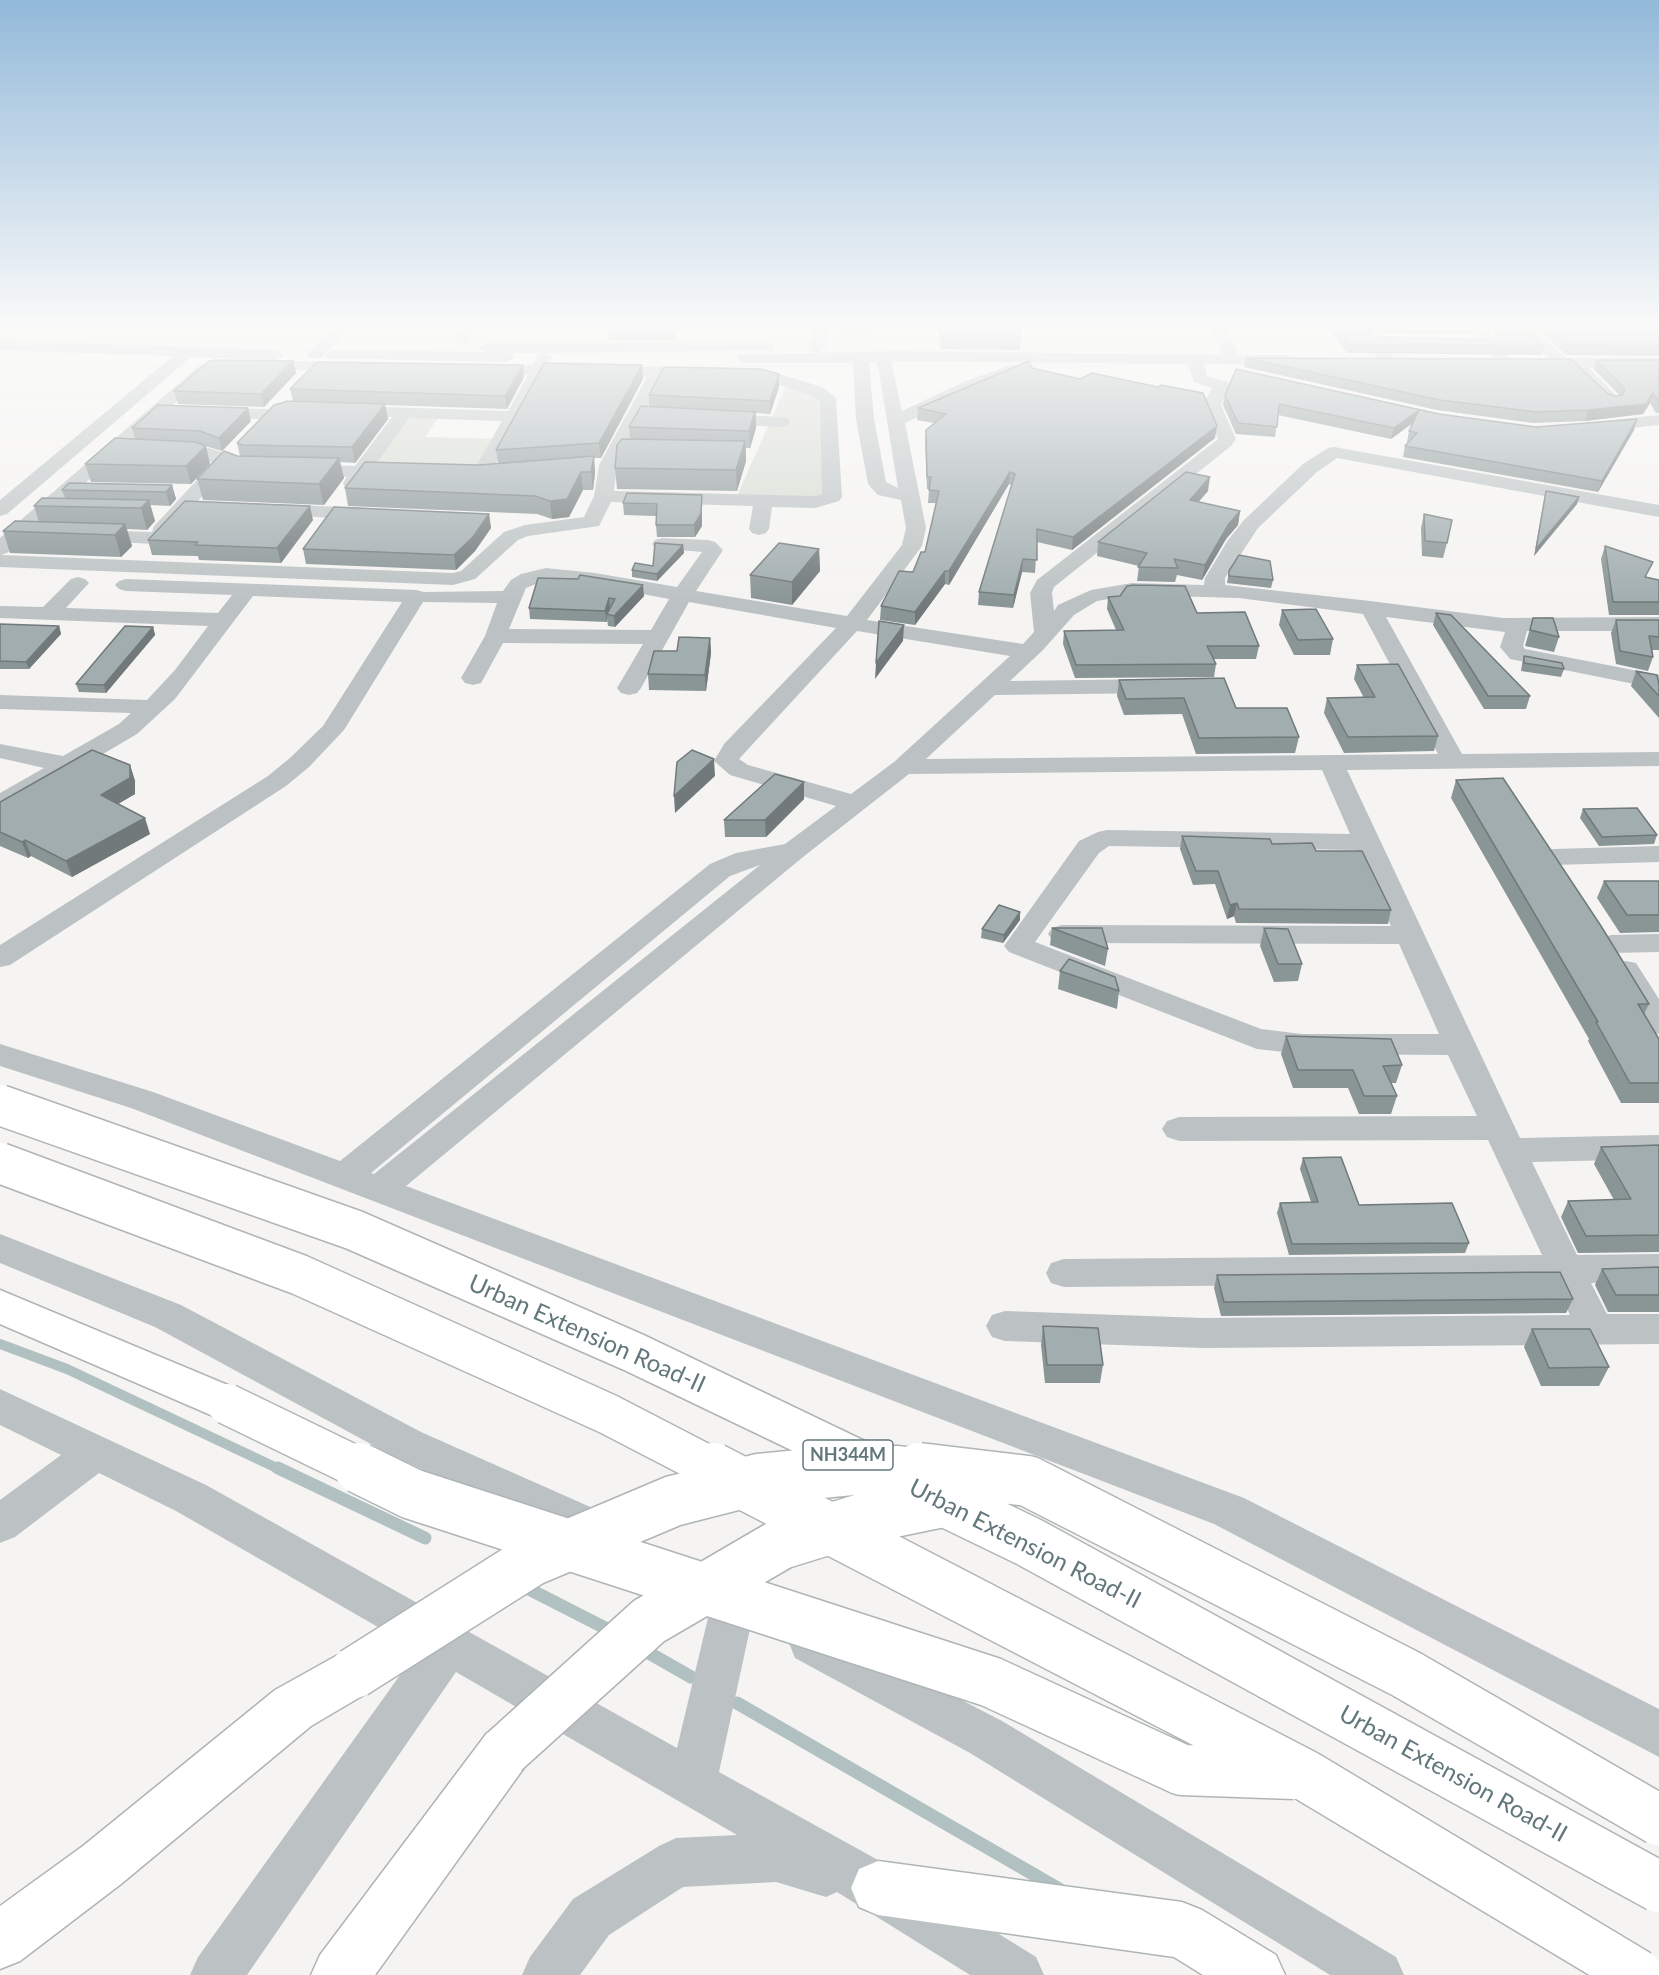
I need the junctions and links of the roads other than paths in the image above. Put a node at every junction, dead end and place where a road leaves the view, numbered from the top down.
1 (106, 420) edge
2 (148, 420) edge
3 (263, 420) edge
4 (399, 420) edge
5 (512, 420) edge
6 (633, 420) edge
7 (743, 420) edge
8 (827, 420) edge
9 (866, 420) edge
10 (900, 420) edge
11 (1219, 420) edge
12 (1657, 420) edge
13 (781, 422) dead end
14 (896, 422) junction
15 (866, 425) junction
16 (1576, 429) edge
17 (254, 430) edge
18 (239, 446) edge
19 (117, 448) junction
20 (641, 451) edge
21 (613, 458) junction
22 (585, 467) edge
23 (219, 468) junction
24 (92, 470) junction
25 (116, 470) edge
26 (360, 472) junction
27 (187, 473) edge
28 (415, 473) edge
29 (504, 473) edge
30 (437, 474) edge
31 (481, 474) junction
32 (69, 489) junction
33 (92, 490) edge
34 (604, 496) junction
35 (909, 496) junction
36 (763, 501) junction
37 (187, 503) junction
38 (0, 510) edge
39 (45, 510) junction
40 (251, 510) edge
41 (67, 511) edge
42 (1659, 511) edge
43 (331, 512) junction
44 (155, 513) dead end
45 (389, 515) edge
46 (505, 520) dead end
47 (586, 524) junction
48 (318, 529) edge
49 (759, 529) dead end
50 (17, 534) junction
51 (40, 535) edge
52 (74, 536) edge
53 (154, 538) junction
54 (662, 544) edge
55 (0, 549) edge
56 (0, 561) edge
57 (129, 564) junction
58 (0, 578) edge
59 (78, 583) junction
60 (246, 591) junction
61 (1214, 591) junction
62 (682, 595) junction
63 (416, 596) junction
64 (510, 597) junction
65 (1370, 607) junction
66 (0, 612) edge
67 (49, 614) junction
68 (223, 620) junction
69 (852, 624) junction
70 (1659, 624) edge
71 (1518, 626) junction
72 (1045, 632) junction
73 (496, 636) junction
74 (658, 637) junction
75 (1028, 652) junction
76 (473, 678) dead end
77 (1659, 682) edge
78 (1182, 686) edge
79 (629, 688) dead end
80 (986, 688) junction
81 (0, 702) edge
82 (153, 707) junction
83 (0, 751) edge
84 (1659, 759) edge
85 (1454, 761) junction
86 (1490, 761) junction
87 (1331, 762) junction
88 (69, 765) junction
89 (903, 767) junction
90 (1509, 790) edge
91 (855, 803) junction
92 (0, 804) edge
93 (1368, 842) junction
94 (792, 850) junction
95 (1659, 854) edge
96 (1573, 886) edge
97 (1026, 934) junction
98 (1411, 935) junction
99 (1659, 944) edge
100 (0, 958) edge
101 (1659, 1024) edge
102 (1459, 1045) junction
103 (0, 1056) edge
104 (0, 1105) edge
105 (1179, 1129) dead end
106 (1505, 1139) junction
107 (1659, 1147) edge
108 (0, 1163) edge
109 (343, 1177) junction
110 (378, 1190) junction
111 (0, 1248) edge
112 (1567, 1268) junction
113 (1659, 1268) edge
114 (1064, 1273) dead end
115 (0, 1306) edge
116 (1005, 1326) dead end
117 (1659, 1329) edge
118 (1596, 1331) junction
119 (0, 1406) edge
120 (96, 1452) junction
121 (1028, 1481) junction
122 (0, 1524) edge
123 (734, 1601) junction
124 (449, 1644) junction
125 (1659, 1734) edge
126 (1305, 1775) junction
127 (693, 1782) junction
128 (1659, 1820) edge
129 (1659, 1887) edge
130 (878, 1888) junction
131 (0, 1941) edge
132 (216, 1975) edge
133 (340, 1975) edge
134 (548, 1975) edge
135 (1018, 1975) edge
136 (1256, 1975) edge
137 (1378, 1975) edge
138 (1638, 1975) edge

1 - 38 street
2 - 19 street
3 - 17 street
4 - 26 street
5 - 31 street
6 - 21 street
7 - 13 street
8 - 36 street
9 - 15 street
10 - 14 street
11 - 72 street
12 - 16 street
14 - 15 street
14 - 35 street
15 - 35 street
18 - 23 street
19 - 23 street
19 - 24 street
20 - 21 street
21 - 22 street
21 - 34 street
23 - 26 street
23 - 27 street
23 - 37 street
24 - 25 street
24 - 32 street
26 - 28 street
26 - 43 street
29 - 31 street
30 - 31 street
32 - 33 street
32 - 39 street
34 - 36 street
34 - 47 street
35 - 69 street
36 - 49 street
37 - 44 street
37 - 53 street
39 - 41 street
39 - 50 street
40 - 43 street
42 - 61 street
43 - 45 street
43 - 48 street
46 - 47 street
47 - 57 street
50 - 51 street
50 - 55 street
52 - 53 street
53 - 57 street
54 - 62 street
56 - 57 street
58 - 59 street
59 - 60 street
59 - 67 street
60 - 63 street
60 - 68 street
61 - 65 street
61 - 72 street
62 - 64 street
62 - 69 street
62 - 74 street
63 - 64 street
63 - 100 street
64 - 73 street
65 - 71 street
65 - 85 street
66 - 67 street
67 - 68 street
68 - 82 street
69 - 75 street
69 - 91 street
70 - 71 street
71 - 77 street
72 - 75 street
73 - 74 street
73 - 76 street
74 - 79 street
75 - 80 street
78 - 80 street
80 - 89 street
81 - 82 street
82 - 88 street
83 - 88 street
84 - 86 street
85 - 86 street
85 - 87 street
86 - 90 street
87 - 89 street
87 - 93 street
88 - 92 street
89 - 91 street
91 - 94 street
93 - 97 street
93 - 98 street
94 - 109 street
94 - 110 street
95 - 96 street
97 - 98 street
97 - 102 street
98 - 102 street
99 - 101 street
102 - 106 street
103 - 109 street
104 - 129 highway, Urban Extension Road-II / NH344M, bridge
105 - 106 street
106 - 107 street
106 - 112 street
108 - 126 highway, bridge
109 - 110 street
110 - 125 street
111 - 123 street
112 - 113 street
112 - 114 street
112 - 118 street
115 - 126 highway, bridge
116 - 118 street
117 - 118 street
119 - 120 street
120 - 122 street
120 - 124 street
121 - 128 highway, bridge
121 - 131 highway, bridge
121 - 133 highway, bridge
123 - 127 street
123 - 137 street
124 - 127 street
124 - 132 street
126 - 138 highway, bridge
127 - 130 street
130 - 134 street
130 - 135 street
130 - 136 highway

